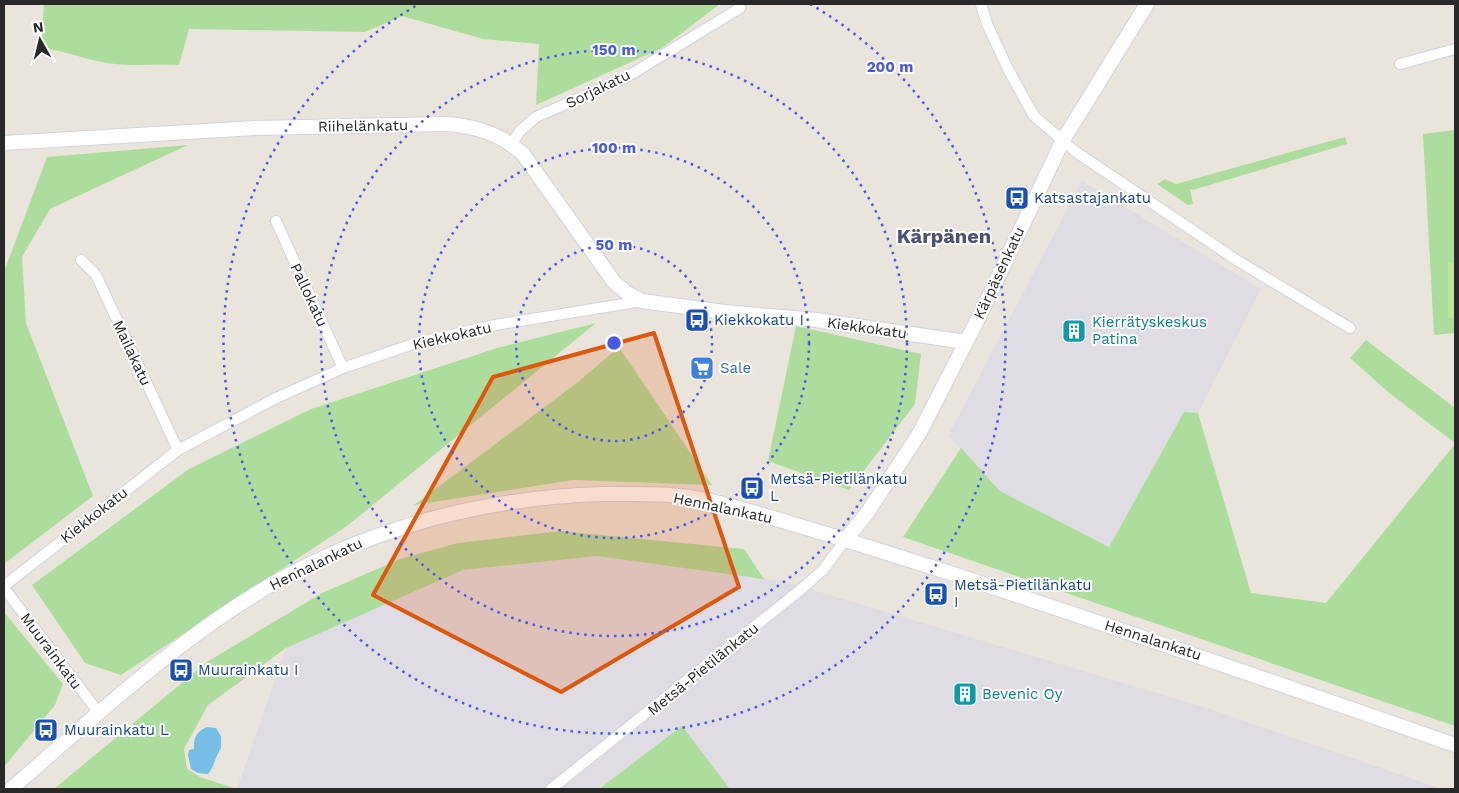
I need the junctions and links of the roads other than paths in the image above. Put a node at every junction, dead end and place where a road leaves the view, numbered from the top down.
1 (981, 4) edge
2 (1147, 4) edge
3 (740, 8) dead end
4 (1455, 49) edge
5 (1400, 64) dead end
6 (1063, 140) junction
7 (4, 142) edge
8 (512, 143) junction
9 (276, 221) dead end
10 (80, 260) dead end
11 (642, 301) junction
12 (1350, 328) dead end
13 (966, 342) junction
14 (343, 368) junction
15 (178, 450) junction
16 (846, 539) junction
17 (4, 587) edge
18 (99, 713) junction
19 (1455, 745) edge
20 (11, 789) edge
21 (550, 789) edge

1 - 6 street
2 - 6 street, Kärpäsenkatu
3 - 8 street, Sorjakatu
4 - 5 street
6 - 12 street
6 - 13 street, Kärpäsenkatu
7 - 8 street, Riihelänkatu
8 - 11 street, Riihelänkatu
9 - 14 street, Pallokatu
10 - 15 street, Mailakatu
11 - 13 street, Kiekkokatu
11 - 14 street, Kiekkokatu
13 - 16 street, Kärpäsenkatu
14 - 15 street, Kiekkokatu
15 - 17 street, Kiekkokatu
16 - 18 street, Hennalankatu
16 - 19 street, Hennalankatu
16 - 21 street, Metsä-Pietilänkatu
17 - 18 street, Muurainkatu
18 - 20 street, Hennalankatu

